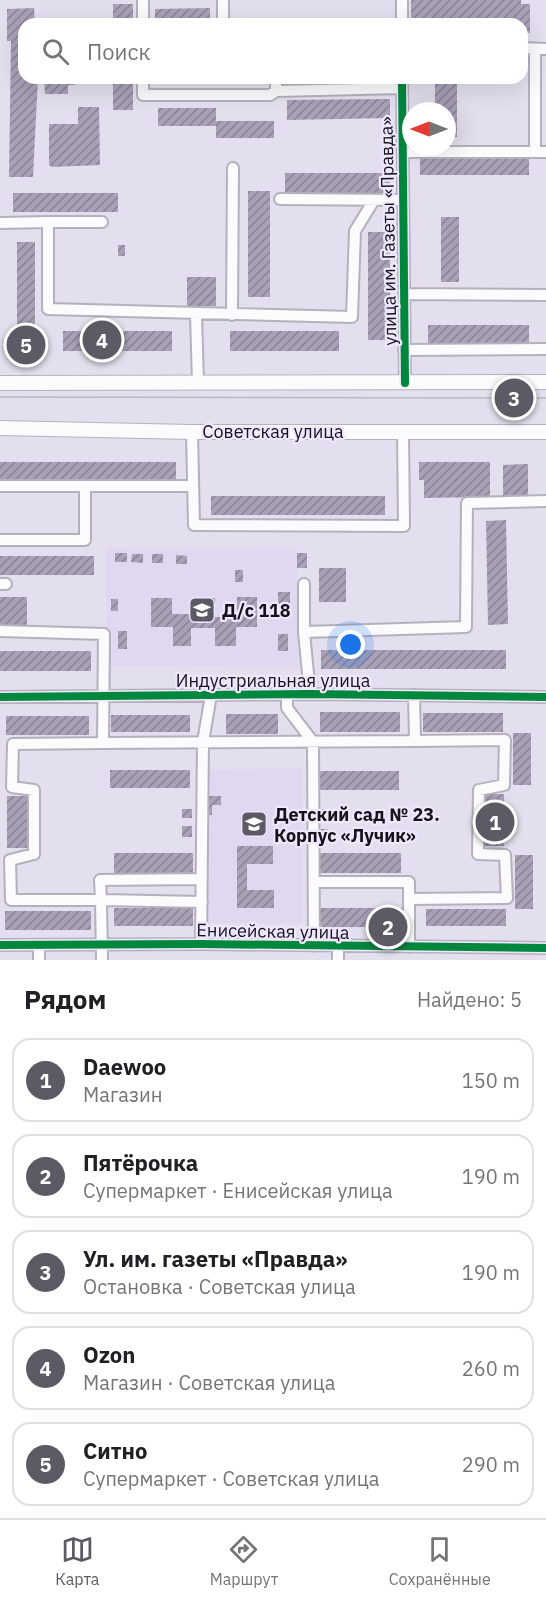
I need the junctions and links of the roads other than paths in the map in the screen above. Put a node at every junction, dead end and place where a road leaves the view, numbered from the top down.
1 (143, 0) edge
2 (223, 0) edge
3 (402, 0) edge
4 (143, 18) edge
5 (223, 18) edge
6 (402, 18) edge
7 (540, 49) edge
8 (143, 84) edge
9 (276, 84) edge
10 (386, 84) edge
11 (402, 84) edge
12 (276, 91) junction
13 (402, 102) edge
14 (456, 152) edge
15 (540, 152) edge
16 (402, 156) edge
17 (233, 168) dead end
18 (280, 199) dead end
19 (374, 200) junction
20 (402, 200) junction
21 (48, 222) junction
22 (102, 222) dead end
23 (0, 223) edge
24 (404, 294) junction
25 (546, 295) edge
26 (196, 315) junction
27 (232, 315) junction
28 (546, 349) edge
29 (404, 350) junction
30 (198, 382) junction
31 (546, 382) edge
32 (0, 383) edge
33 (405, 383) junction
34 (0, 428) edge
35 (403, 431) junction
36 (192, 432) junction
37 (546, 432) edge
38 (0, 486) edge
39 (85, 486) junction
40 (193, 486) junction
41 (546, 501) edge
42 (0, 540) edge
43 (304, 584) dead end
44 (0, 631) edge
45 (304, 632) junction
46 (287, 694) junction
47 (310, 694) junction
48 (104, 695) junction
49 (211, 695) junction
50 (414, 695) junction
51 (0, 697) edge
52 (546, 697) edge
53 (415, 741) junction
54 (203, 742) junction
55 (313, 742) junction
56 (103, 743) junction
57 (202, 879) junction
58 (314, 882) junction
59 (410, 899) junction
60 (100, 900) junction
61 (202, 902) junction
62 (201, 944) junction
63 (0, 945) edge
64 (39, 945) junction
65 (101, 946) junction
66 (314, 946) junction
67 (338, 947) junction
68 (409, 947) junction
69 (546, 948) edge
70 (39, 960) edge
71 (102, 960) edge
72 (338, 960) edge

1 - 4 street
2 - 5 street
3 - 6 street
7 - 15 street
8 - 12 street
9 - 12 street
10 - 12 street
11 - 13 street, улица им. Газеты «Правда»
14 - 15 street
16 - 20 street, улица им. Газеты «Правда»
17 - 27 street
18 - 19 street
19 - 20 street
19 - 27 street
20 - 24 street, улица им. Газеты «Правда»
21 - 22 street
21 - 23 street
21 - 26 street
24 - 25 street
24 - 29 street, улица им. Газеты «Правда»
26 - 27 street
26 - 30 street
28 - 29 street
29 - 33 street, улица им. Газеты «Правда»
30 - 32 main road
30 - 33 main road
31 - 33 main road
34 - 36 main road, Советская улица
35 - 36 main road, Советская улица
35 - 37 main road, Советская улица
35 - 40 street
36 - 40 street
38 - 39 street
39 - 40 street
39 - 42 street
41 - 45 street
43 - 45 street
44 - 48 street
45 - 47 street
46 - 47 street, Индустриальная улица
46 - 49 street, Индустриальная улица
46 - 55 street
47 - 50 street, Индустриальная улица
48 - 49 street, Индустриальная улица
48 - 51 street, Индустриальная улица
48 - 56 street
49 - 54 street
50 - 52 street, Индустриальная улица
50 - 53 street
53 - 55 street
53 - 59 street
54 - 55 street
54 - 56 street
54 - 57 street
55 - 58 street
56 - 60 street
57 - 60 street
57 - 61 street
58 - 59 street
58 - 66 street
59 - 68 street
60 - 61 street
60 - 65 street
61 - 62 street
62 - 65 street, Енисейская улица
62 - 66 street, Енисейская улица
63 - 64 street, Енисейская улица
64 - 65 street, Енисейская улица
64 - 70 street
65 - 71 street
66 - 67 street, Енисейская улица
67 - 68 street, Енисейская улица
67 - 72 street
68 - 69 street, Енисейская улица

